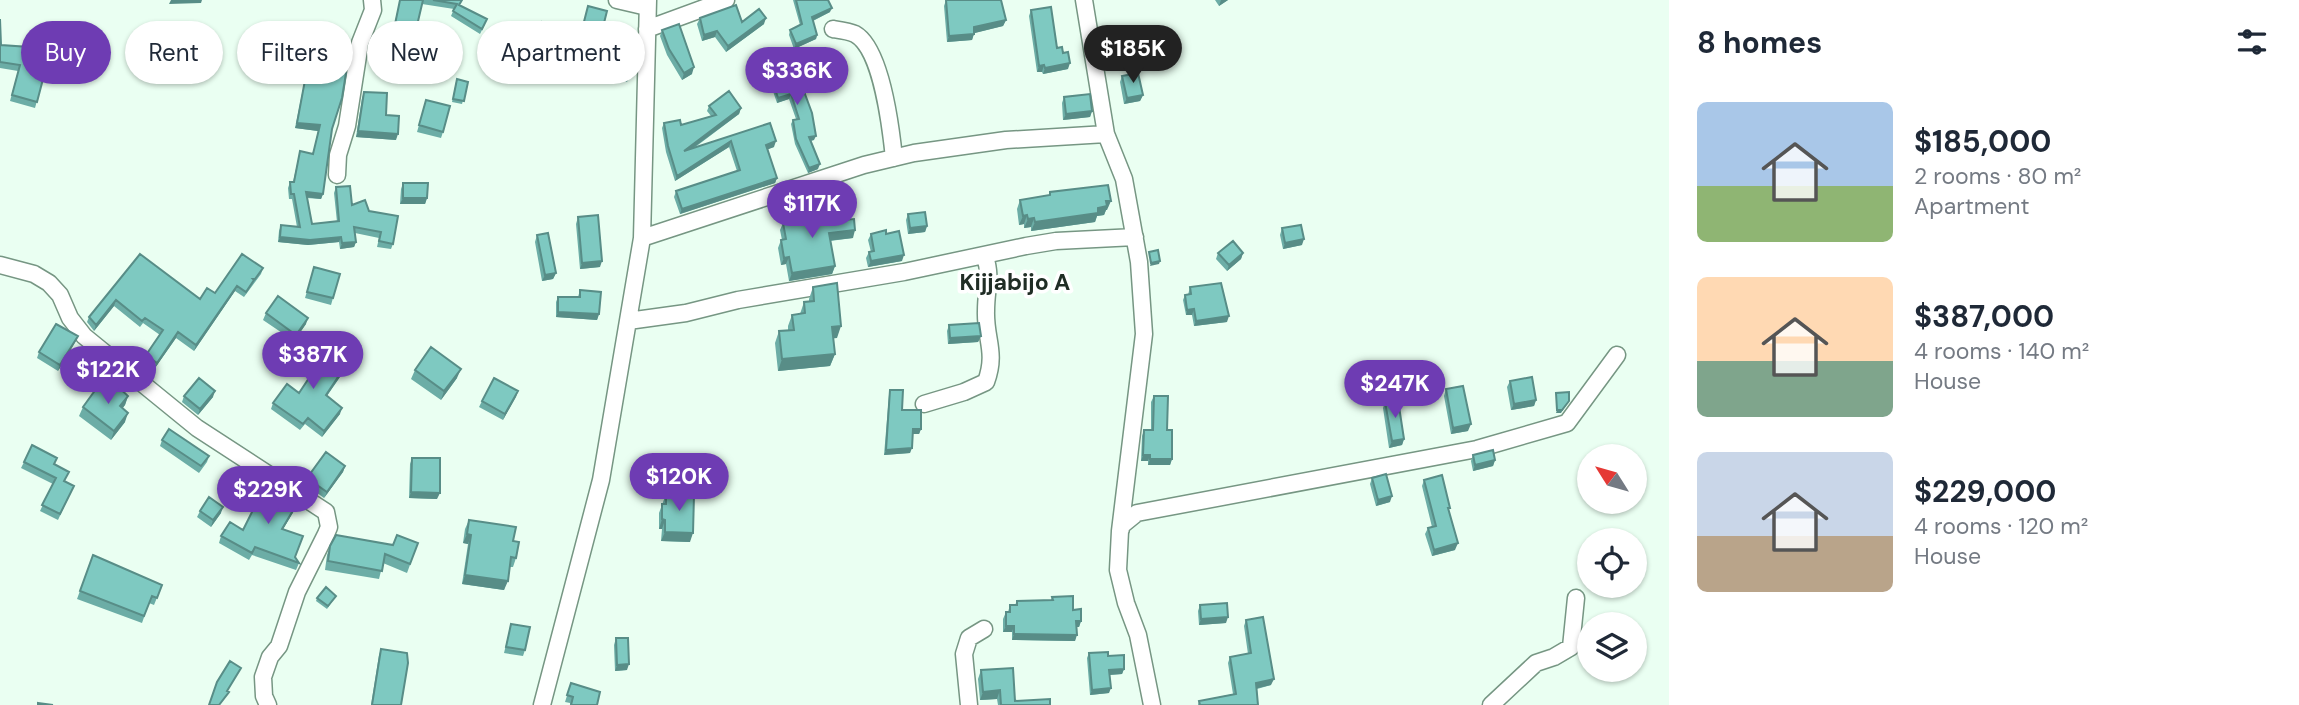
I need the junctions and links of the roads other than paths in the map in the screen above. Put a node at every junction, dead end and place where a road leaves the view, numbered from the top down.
1 (372, 0) edge
2 (617, 0) edge
3 (726, 0) edge
4 (1084, 0) edge
5 (648, 4) edge
6 (647, 29) junction
7 (833, 29) dead end
8 (1106, 134) junction
9 (894, 158) junction
10 (338, 175) dead end
11 (1135, 237) junction
12 (642, 238) junction
13 (985, 256) junction
14 (0, 265) edge
15 (628, 321) junction
16 (1618, 355) dead end
17 (924, 404) dead end
18 (1118, 570) junction
19 (1576, 598) dead end
20 (984, 629) dead end
21 (268, 705) edge
22 (542, 705) edge
23 (969, 705) edge
24 (1152, 705) edge
25 (1491, 705) edge

1 - 10 street
2 - 5 street
3 - 6 street
4 - 8 street
5 - 6 street
6 - 12 street
7 - 9 street
8 - 9 street
8 - 11 street
9 - 12 street
11 - 13 street
11 - 18 street
12 - 15 street
13 - 15 street
13 - 17 street
14 - 21 street
15 - 22 street
16 - 18 street
18 - 24 street
19 - 25 street
20 - 23 street

